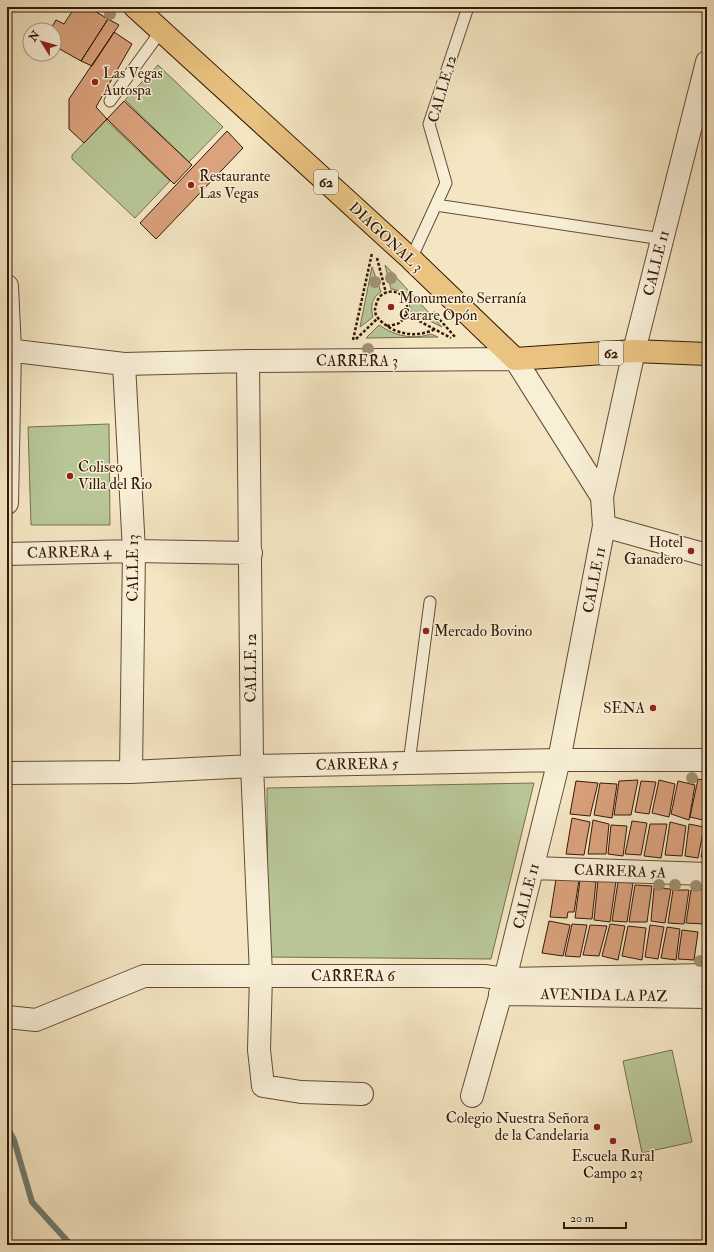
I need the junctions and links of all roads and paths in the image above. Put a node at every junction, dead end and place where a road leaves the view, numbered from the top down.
1 (135, 7) edge
2 (468, 7) edge
3 (161, 31) junction
4 (707, 62) edge
5 (110, 101) dead end
6 (436, 205) junction
7 (378, 229) junction
8 (662, 239) junction
9 (411, 259) junction
10 (380, 270) dead end
11 (7, 286) edge
12 (386, 293) junction
13 (406, 314) junction
14 (378, 319) junction
15 (387, 326) junction
16 (435, 329) junction
17 (459, 341) dead end
18 (9, 350) edge
19 (634, 351) junction
20 (707, 354) edge
21 (515, 359) junction
22 (248, 362) junction
23 (124, 364) junction
24 (602, 497) junction
25 (7, 503) edge
26 (604, 526) junction
27 (134, 551) junction
28 (251, 553) junction
29 (7, 554) edge
30 (707, 555) edge
31 (430, 602) dead end
32 (559, 760) junction
33 (707, 760) edge
34 (409, 763) junction
35 (252, 766) junction
36 (131, 772) junction
37 (7, 773) edge
38 (533, 868) junction
39 (707, 874) edge
40 (261, 975) junction
41 (707, 975) edge
42 (503, 987) junction
43 (707, 997) edge
44 (7, 1017) edge
45 (362, 1094) dead end
46 (472, 1096) dead end

1 - 3 main road, DIAGONAL 3 / 62
2 - 6 lane, CALLE 12
3 - 5 lane
3 - 7 main road, DIAGONAL 3 / 62
4 - 8 street, CALLE 11
6 - 8 lane
6 - 9 lane, CALLE 12
7 - 9 main road, DIAGONAL 3 / 62
7 - 14 path
8 - 19 street, CALLE 11
9 - 21 main road, DIAGONAL 3 / 62
10 - 12 path
11 - 18 street
12 - 13 path
12 - 14 path
13 - 15 path
13 - 16 path
14 - 15 path
15 - 16 path
16 - 17 path
18 - 23 street, CARRERA 3
18 - 25 street
19 - 20 main road, CARRERA 3 / 62
19 - 21 main road, CARRERA 3 / 62
19 - 24 street, CALLE 11
21 - 22 street, CARRERA 3
21 - 24 street, DIAGONAL 3
22 - 23 street, CARRERA 3
22 - 28 street, CALLE 12
23 - 27 street, CALLE 13
24 - 26 street, CALLE 11
26 - 30 street
26 - 32 street, CALLE 11
27 - 28 street, CARRERA 4
27 - 29 street, CARRERA 4
27 - 36 street, CALLE 13
28 - 35 street, CALLE 12
31 - 34 lane
32 - 33 street, CARRERA 5
32 - 34 street, CARRERA 5
32 - 38 street, CALLE 11
34 - 35 street, CARRERA 5
35 - 36 street, CARRERA 5
35 - 40 street, CALLE 12
36 - 37 street, CARRERA 5
38 - 39 street, CARRERA 5A
38 - 42 street, CALLE 11
40 - 42 street, CARRERA 6
40 - 44 street, CARRERA 6
40 - 45 street, CALLE 12
41 - 42 street, CARRERA 6
42 - 43 street, AVENIDA LA PAZ
42 - 46 street, CALLE 11

